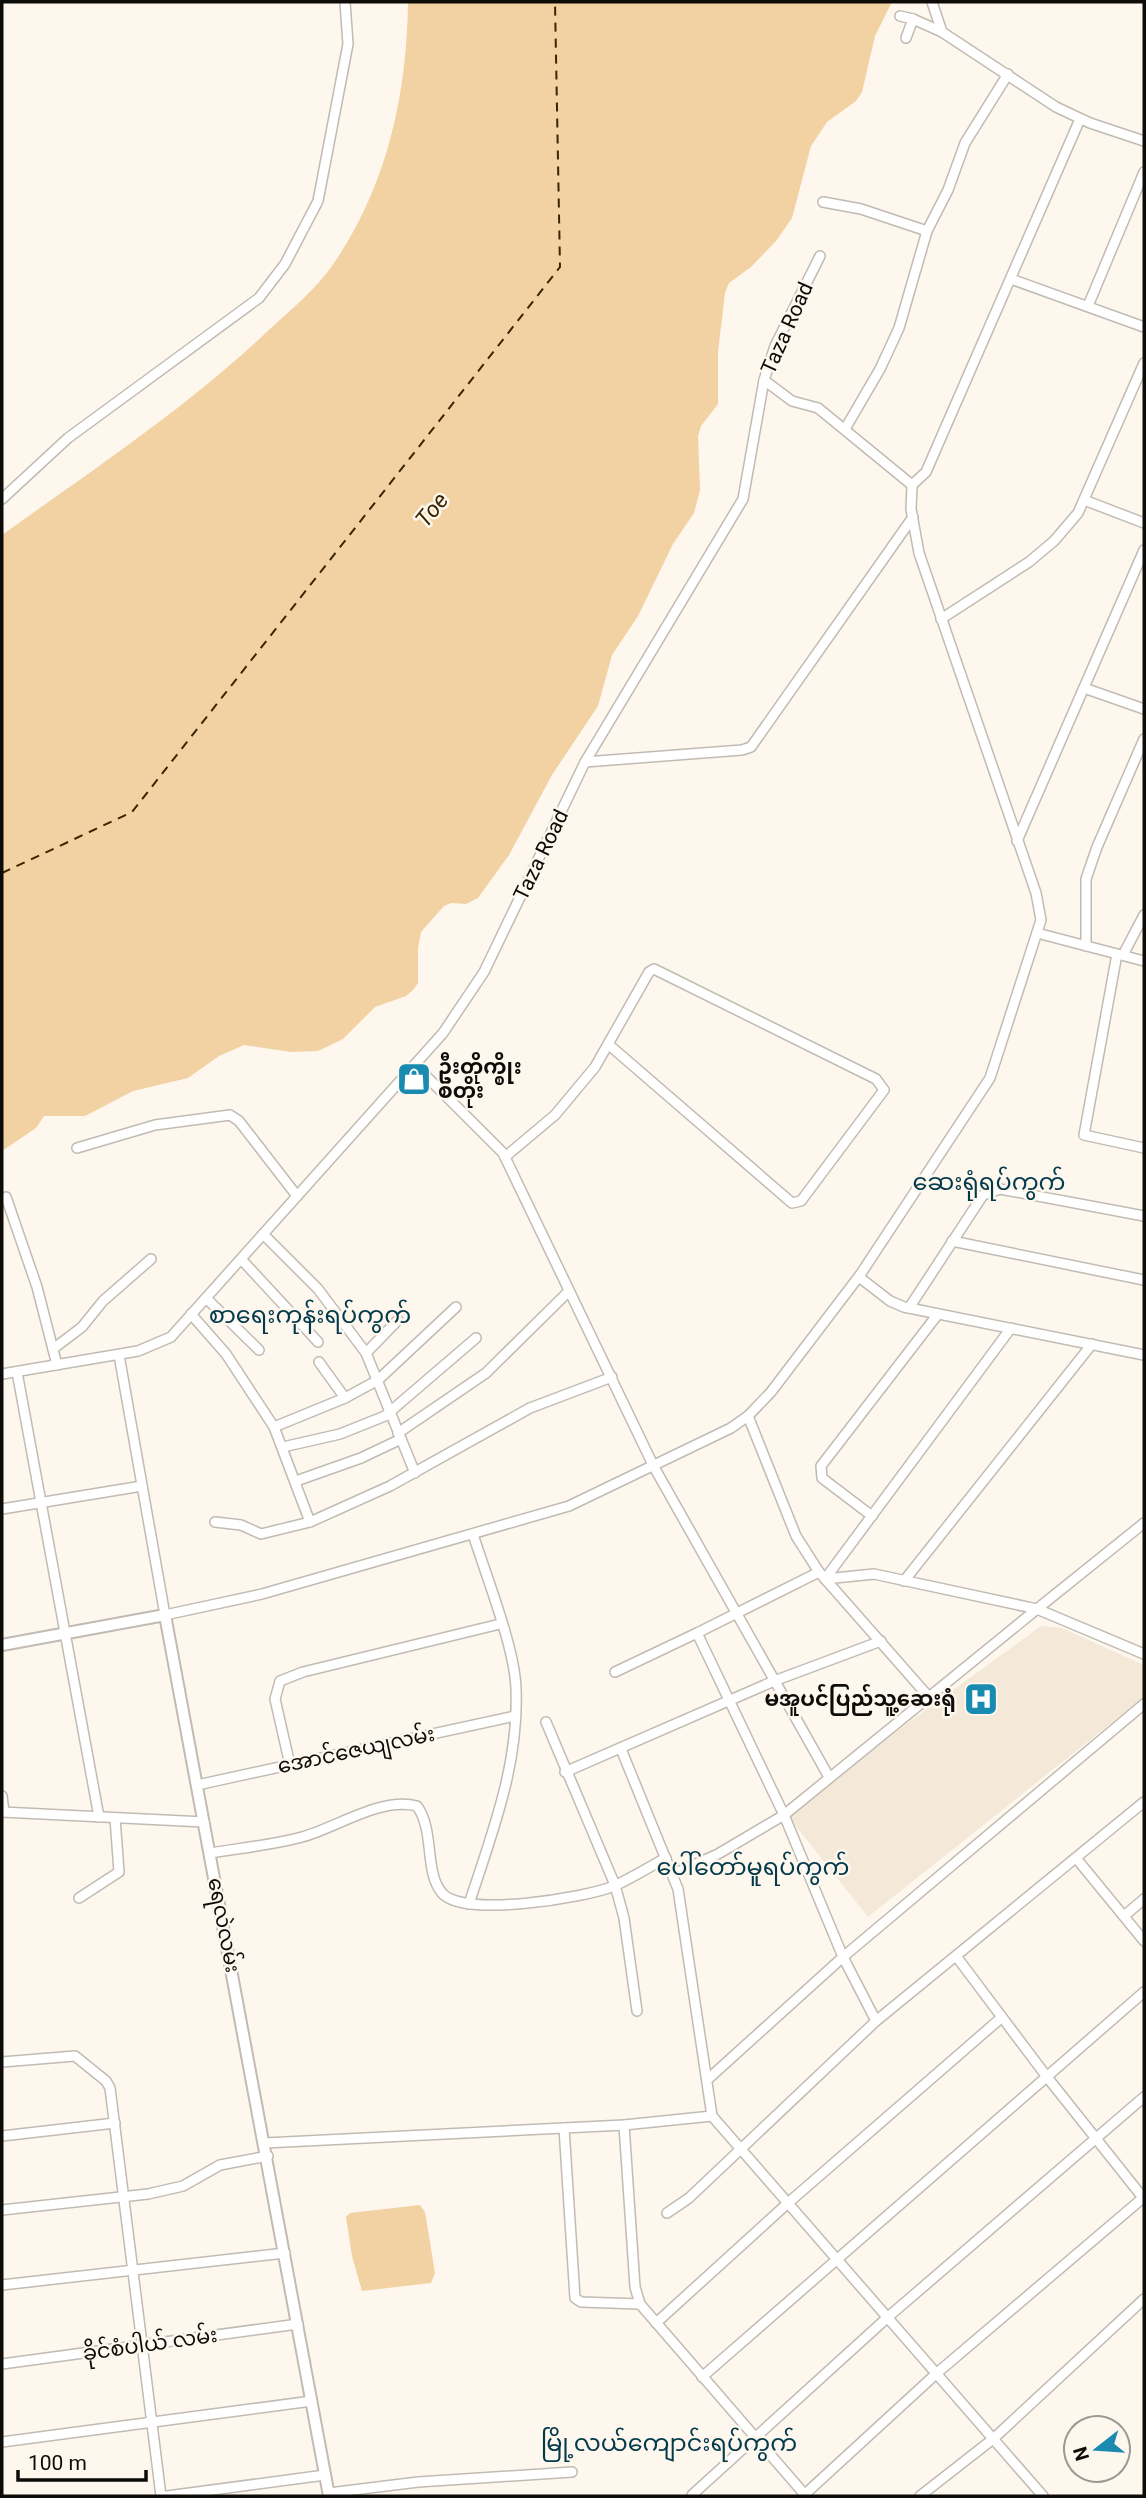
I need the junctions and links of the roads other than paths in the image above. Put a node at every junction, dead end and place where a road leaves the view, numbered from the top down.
1 (345, 2) edge
2 (932, 2) edge
3 (900, 16) dead end
4 (914, 19) junction
5 (942, 32) junction
6 (906, 38) dead end
7 (1008, 74) junction
8 (1080, 119) junction
9 (1144, 141) edge
10 (1144, 172) edge
11 (824, 202) dead end
12 (927, 231) junction
13 (820, 256) dead end
14 (1011, 279) junction
15 (1088, 306) junction
16 (1144, 327) edge
17 (1144, 363) edge
18 (764, 380) junction
19 (845, 429) junction
20 (912, 485) junction
21 (2, 499) edge
22 (1084, 500) junction
23 (912, 517) junction
24 (1144, 523) edge
25 (1144, 550) edge
26 (941, 619) junction
27 (1084, 688) junction
28 (1144, 709) edge
29 (1144, 739) edge
30 (585, 762) junction
31 (1017, 841) junction
32 (1144, 915) edge
33 (1037, 933) junction
34 (1086, 946) junction
35 (1120, 955) junction
36 (1144, 961) edge
37 (608, 1044) junction
38 (415, 1065) junction
39 (77, 1148) dead end
40 (1144, 1148) edge
41 (505, 1157) junction
42 (6, 1196) dead end
43 (297, 1196) junction
44 (1144, 1216) edge
45 (263, 1234) junction
46 (952, 1241) junction
47 (151, 1259) dead end
48 (241, 1259) junction
49 (859, 1277) junction
50 (1144, 1280) edge
51 (568, 1292) junction
52 (206, 1298) junction
53 (456, 1307) dead end
54 (909, 1308) junction
55 (191, 1314) junction
56 (938, 1314) junction
57 (398, 1320) dead end
58 (1010, 1328) junction
59 (476, 1338) dead end
60 (318, 1342) dead end
61 (1092, 1344) junction
62 (53, 1349) junction
63 (259, 1350) dead end
64 (1144, 1352) edge
65 (366, 1353) junction
66 (119, 1355) junction
67 (319, 1362) dead end
68 (57, 1365) junction
69 (17, 1372) junction
70 (2, 1374) edge
71 (612, 1377) junction
72 (377, 1380) junction
73 (345, 1398) junction
74 (390, 1411) junction
75 (748, 1416) junction
76 (274, 1427) junction
77 (400, 1436) junction
78 (283, 1447) junction
79 (654, 1467) junction
80 (415, 1473) junction
81 (296, 1481) junction
82 (142, 1486) junction
83 (41, 1502) junction
84 (2, 1509) edge
85 (872, 1516) junction
86 (215, 1522) dead end
87 (310, 1522) junction
88 (1144, 1523) edge
89 (473, 1534) junction
90 (822, 1575) junction
91 (904, 1581) junction
92 (1037, 1609) junction
93 (736, 1613) junction
94 (164, 1615) junction
95 (500, 1623) junction
96 (66, 1633) junction
97 (697, 1633) junction
98 (881, 1641) junction
99 (2, 1645) edge
100 (1144, 1654) edge
101 (615, 1672) dead end
102 (774, 1681) junction
103 (928, 1696) junction
104 (730, 1701) junction
105 (1144, 1704) edge
106 (515, 1716) junction
107 (546, 1722) dead end
108 (621, 1749) junction
109 (290, 1765) junction
110 (565, 1772) junction
111 (829, 1777) junction
112 (197, 1785) junction
113 (2, 1796) edge
114 (1144, 1802) edge
115 (3, 1812) edge
116 (784, 1815) junction
117 (99, 1817) junction
118 (115, 1818) junction
119 (204, 1822) junction
120 (210, 1853) junction
121 (666, 1857) junction
122 (1076, 1858) junction
123 (673, 1874) junction
124 (615, 1885) junction
125 (79, 1899) dead end
126 (1144, 1899) edge
127 (469, 1904) junction
128 (1124, 1916) junction
129 (1144, 1941) edge
130 (956, 1956) junction
131 (843, 1957) junction
132 (1144, 1993) edge
133 (637, 2011) dead end
134 (1001, 2018) junction
135 (877, 2021) junction
136 (2, 2062) edge
137 (1047, 2077) junction
138 (707, 2080) junction
139 (1144, 2097) edge
140 (712, 2116) junction
141 (114, 2123) junction
142 (624, 2125) junction
143 (564, 2128) junction
144 (2, 2136) edge
145 (1096, 2139) junction
146 (265, 2143) junction
147 (742, 2147) junction
148 (268, 2156) junction
149 (125, 2196) junction
150 (1144, 2198) edge
151 (788, 2203) junction
152 (2, 2210) edge
153 (667, 2213) dead end
154 (285, 2253) junction
155 (837, 2259) junction
156 (134, 2270) junction
157 (2, 2285) edge
158 (1144, 2299) edge
159 (640, 2304) junction
160 (888, 2317) junction
161 (656, 2323) junction
162 (298, 2324) junction
163 (144, 2345) junction
164 (2, 2364) edge
165 (937, 2374) junction
166 (702, 2377) junction
167 (312, 2401) junction
168 (152, 2422) junction
169 (754, 2437) junction
170 (993, 2439) junction
171 (2, 2442) edge
172 (572, 2472) dead end
173 (325, 2475) junction
174 (692, 2494) dead end
175 (329, 2495) edge
176 (161, 2496) edge
177 (167, 2496) edge
178 (804, 2496) edge
179 (920, 2496) edge
180 (1043, 2496) edge

1 - 21 street
2 - 5 street
3 - 4 street
4 - 5 street
4 - 6 street
5 - 7 street
7 - 8 street
7 - 12 street
8 - 9 street
8 - 14 street
10 - 15 street
11 - 12 street
12 - 19 street
13 - 18 street, Taza Road
14 - 15 street
14 - 20 street
15 - 16 street
17 - 22 street
18 - 19 street
18 - 30 street, Taza Road
19 - 20 street
20 - 23 street
22 - 24 street
22 - 26 street
23 - 26 street
23 - 30 street
25 - 27 street
26 - 31 street
27 - 28 street
27 - 31 street
29 - 34 street
30 - 38 street, Taza Road
31 - 33 street
32 - 35 street
33 - 34 street
33 - 49 street
34 - 35 street
35 - 36 street
35 - 40 street
37 - 37 street
37 - 41 street
38 - 41 street
38 - 43 street, Taza Road
39 - 43 street
41 - 51 street
42 - 62 street
43 - 45 street, Taza Road
44 - 46 street
45 - 48 street, Taza Road
45 - 65 street
46 - 50 street
46 - 54 street
47 - 62 street
48 - 52 street, Taza Road
48 - 60 street
49 - 54 street
49 - 75 street
51 - 71 street
51 - 77 street
52 - 55 street, Taza Road
52 - 63 street
53 - 72 street
54 - 56 street
55 - 66 street, Taza Road
55 - 76 street
56 - 58 street
56 - 85 street
57 - 65 street
58 - 61 street
58 - 85 street
59 - 74 street
61 - 64 street
61 - 91 street
62 - 68 street
65 - 72 street
66 - 68 street, Taza Road
66 - 82 street, ရေလဲလမ်း
67 - 73 street
68 - 69 street, Taza Road
69 - 70 street, Taza Road
69 - 83 street
71 - 79 street
71 - 80 street
72 - 73 street
72 - 74 street
73 - 76 street
74 - 77 street
74 - 78 street
75 - 79 street
75 - 90 street
76 - 78 street
77 - 80 street
77 - 81 street
78 - 81 street
79 - 89 street
79 - 93 street
80 - 87 street
81 - 87 street
82 - 83 street
82 - 94 street, ရေလဲလမ်း
83 - 84 street
83 - 96 street
85 - 90 street
86 - 87 street
88 - 92 street
89 - 94 street
89 - 95 street
90 - 91 street
90 - 93 street
90 - 98 street
91 - 92 street
92 - 100 street
92 - 103 street
93 - 97 street
93 - 102 street
94 - 96 main road
94 - 112 main road, ရေလဲလမ်း
95 - 106 street
95 - 109 street
96 - 99 main road
96 - 117 street
97 - 101 street
97 - 104 street
98 - 102 street
98 - 103 street
102 - 104 street
102 - 111 street
103 - 111 street
104 - 108 street
104 - 116 street
105 - 131 street
106 - 109 street, အောင်ဇေယျလမ်း
106 - 127 street
107 - 110 street
108 - 110 street
108 - 121 street
109 - 112 street, အောင်ဇေယျလမ်း
110 - 124 street
111 - 116 street
112 - 119 main road, ရေလဲလမ်း
113 - 115 street
114 - 122 street
115 - 117 street
116 - 123 street
116 - 131 street
117 - 118 street
118 - 119 street
118 - 125 street
119 - 120 main road, ရေလဲလမ်း
120 - 127 street
120 - 146 main road, ရေလဲလမ်း
121 - 123 street
121 - 124 street
122 - 128 street
122 - 130 street
123 - 138 street
124 - 127 street
124 - 133 street
126 - 128 street
128 - 129 street
130 - 134 street
130 - 135 street
131 - 135 street
131 - 138 street
132 - 137 street
134 - 137 street
134 - 151 street
135 - 147 street
136 - 141 street
137 - 145 street
137 - 155 street
138 - 140 street
139 - 145 street
140 - 142 street
140 - 147 street
141 - 144 street
141 - 149 street
142 - 143 street
142 - 159 street
143 - 146 street
143 - 159 street
145 - 150 street
145 - 160 street
146 - 148 main road, ရေလဲလမ်း
147 - 151 street
147 - 153 street
148 - 149 street
148 - 154 main road, ရေလဲလမ်း
149 - 152 street
149 - 156 street
150 - 165 street
151 - 155 street
151 - 161 street
154 - 156 street
154 - 162 main road, ရေလဲလမ်း
155 - 160 street
155 - 166 street
156 - 157 street
156 - 163 street
158 - 170 street
159 - 161 street
160 - 165 street
160 - 169 street
161 - 166 street
162 - 163 street, ခိုင်စံပါယ် လမ်း
162 - 167 main road, ရေလဲလမ်း
163 - 164 street, ခိုင်စံပါယ် လမ်း
163 - 168 street
165 - 170 street
165 - 178 street
166 - 169 street
167 - 168 street
167 - 173 main road, ရေလဲလမ်း
168 - 171 street
168 - 176 street
169 - 174 street
169 - 178 street
170 - 179 street
170 - 180 street
172 - 175 street
173 - 175 main road, ရေလဲလမ်း
173 - 177 street

